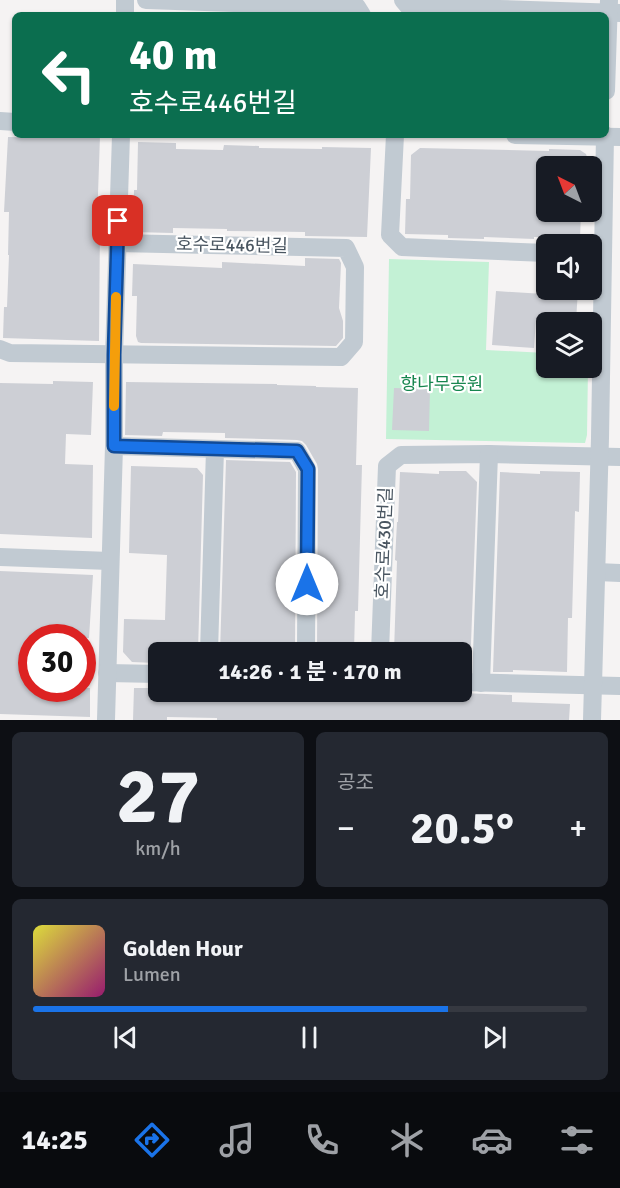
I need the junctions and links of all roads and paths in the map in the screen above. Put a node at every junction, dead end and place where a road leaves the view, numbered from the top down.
1 (146, 0) edge
2 (405, 3) edge
3 (612, 9) edge
4 (359, 11) edge
5 (609, 50) edge
6 (610, 136) edge
7 (121, 138) edge
8 (394, 138) edge
9 (599, 234) edge
10 (117, 243) junction
11 (536, 253) edge
12 (598, 300) edge
13 (0, 349) edge
14 (114, 355) junction
15 (114, 446) junction
16 (215, 449) junction
17 (489, 454) junction
18 (600, 457) junction
19 (620, 457) edge
20 (0, 557) edge
21 (110, 561) junction
22 (597, 572) junction
23 (620, 573) edge
24 (209, 642) edge
25 (306, 642) edge
26 (380, 642) edge
27 (107, 673) junction
28 (148, 674) edge
29 (472, 683) edge
30 (481, 683) junction
31 (594, 684) junction
32 (620, 686) edge
33 (106, 720) edge
34 (592, 720) edge

1 - 4 street
2 - 3 street
3 - 5 street
6 - 9 street
7 - 10 street
8 - 11 street
10 - 14 street
10 - 14 street, 호수로446번길
12 - 18 street
13 - 14 street
14 - 15 street
15 - 16 street
15 - 21 street
16 - 24 street
16 - 25 street
17 - 18 street, 호수로430번길
17 - 26 street, 호수로430번길
17 - 30 street
18 - 19 street, 호수로430번길
18 - 22 street
20 - 21 street
21 - 27 street
22 - 23 street
22 - 31 street
27 - 28 street
27 - 33 street
29 - 30 street
30 - 31 street
31 - 32 street
31 - 34 street

